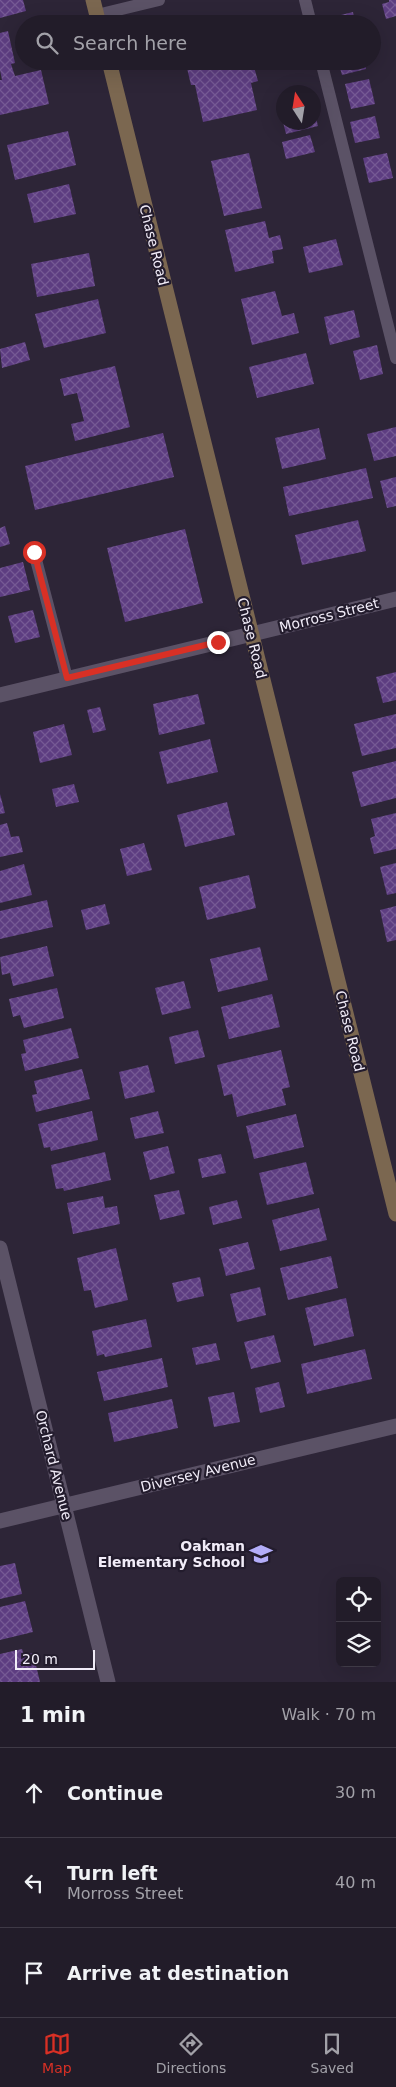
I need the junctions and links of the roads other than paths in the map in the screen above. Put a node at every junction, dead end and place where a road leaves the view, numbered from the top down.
1 (93, 0) edge
2 (159, 0) edge
3 (305, 0) edge
4 (97, 15) edge
5 (113, 15) edge
6 (309, 15) edge
7 (110, 70) edge
8 (322, 70) edge
9 (396, 358) edge
10 (34, 552) dead end
11 (396, 599) edge
12 (251, 634) junction
13 (67, 678) junction
14 (0, 695) edge
15 (396, 1214) edge
16 (0, 1248) edge
17 (396, 1426) edge
18 (64, 1506) junction
19 (0, 1521) edge
20 (108, 1682) edge

1 - 4 street
2 - 5 lane
3 - 6 lane
7 - 12 street, Chase Road
8 - 9 lane
10 - 13 lane
11 - 12 street, Morross Street
12 - 13 street, Morross Street
12 - 15 street, Chase Road
13 - 14 street, Morross Street
16 - 18 street, Orchard Avenue
17 - 18 street, Diversey Avenue
18 - 19 street, Diversey Avenue
18 - 20 street, Orchard Avenue

